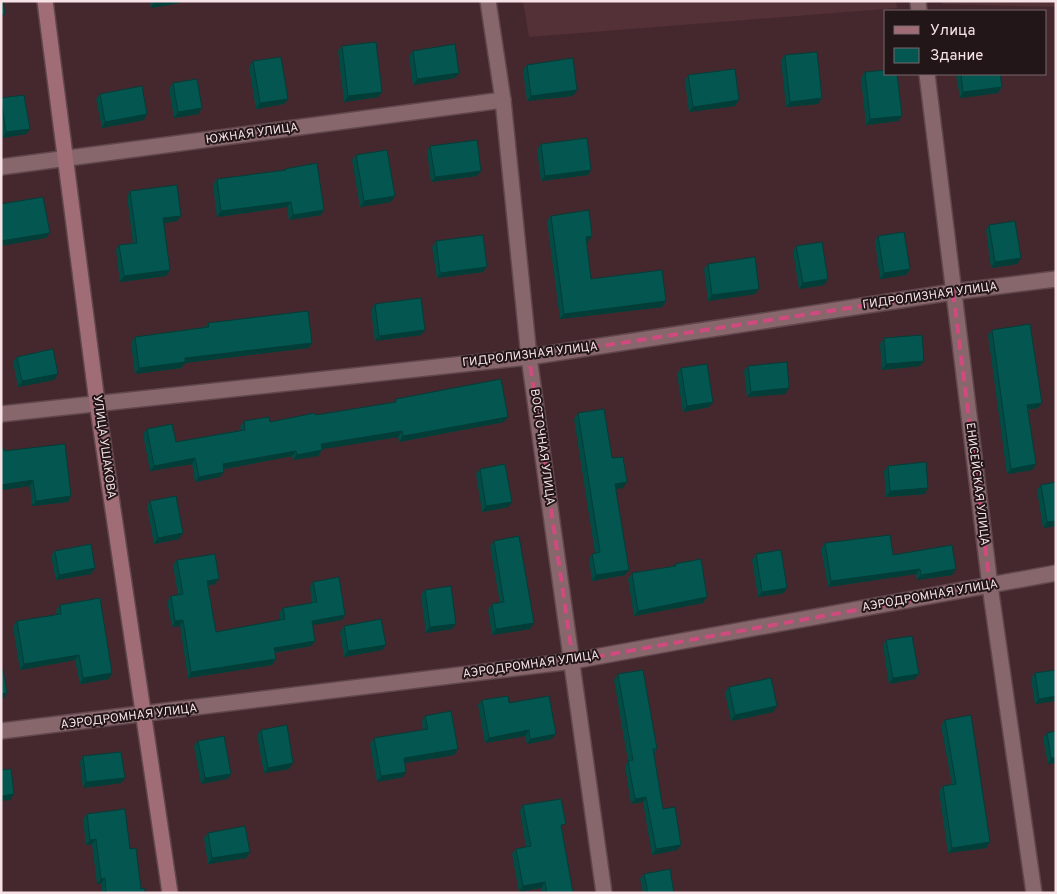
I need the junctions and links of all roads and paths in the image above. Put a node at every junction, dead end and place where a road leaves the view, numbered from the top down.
1 (45, 1) edge
2 (488, 1) edge
3 (927, 75) edge
4 (503, 100) junction
5 (66, 160) junction
6 (1, 168) edge
7 (1056, 278) edge
8 (953, 292) junction
9 (529, 357) junction
10 (97, 402) junction
11 (1, 414) edge
12 (1056, 573) edge
13 (990, 586) junction
14 (573, 661) junction
15 (143, 716) junction
16 (1, 732) edge
17 (170, 893) edge
18 (604, 893) edge
19 (1034, 893) edge

1 - 5 street, УЛИЦА УШАКОВА
2 - 4 street, ВОСТОЧНАЯ УЛИЦА
3 - 8 street, ЕНИСЕЙСКАЯ УЛИЦА
4 - 5 street, ЮЖНАЯ УЛИЦА
4 - 9 street, ВОСТОЧНАЯ УЛИЦА
5 - 6 street, ЮЖНАЯ УЛИЦА
5 - 10 street, УЛИЦА УШАКОВА
7 - 8 street, ГИДРОЛИЗНАЯ УЛИЦА
8 - 9 street, ГИДРОЛИЗНАЯ УЛИЦА
8 - 13 street, ЕНИСЕЙСКАЯ УЛИЦА
9 - 10 street, ГИДРОЛИЗНАЯ УЛИЦА
9 - 14 street, ВОСТОЧНАЯ УЛИЦА
10 - 11 street, ГИДРОЛИЗНАЯ УЛИЦА
10 - 15 street, УЛИЦА УШАКОВА
12 - 13 street, АЭРОДРОМНАЯ УЛИЦА
13 - 14 street, АЭРОДРОМНАЯ УЛИЦА
13 - 19 street, ЕНИСЕЙСКАЯ УЛИЦА
14 - 15 street, АЭРОДРОМНАЯ УЛИЦА
14 - 18 street, ВОСТОЧНАЯ УЛИЦА
15 - 16 street, АЭРОДРОМНАЯ УЛИЦА
15 - 17 street, УЛИЦА УШАКОВА

